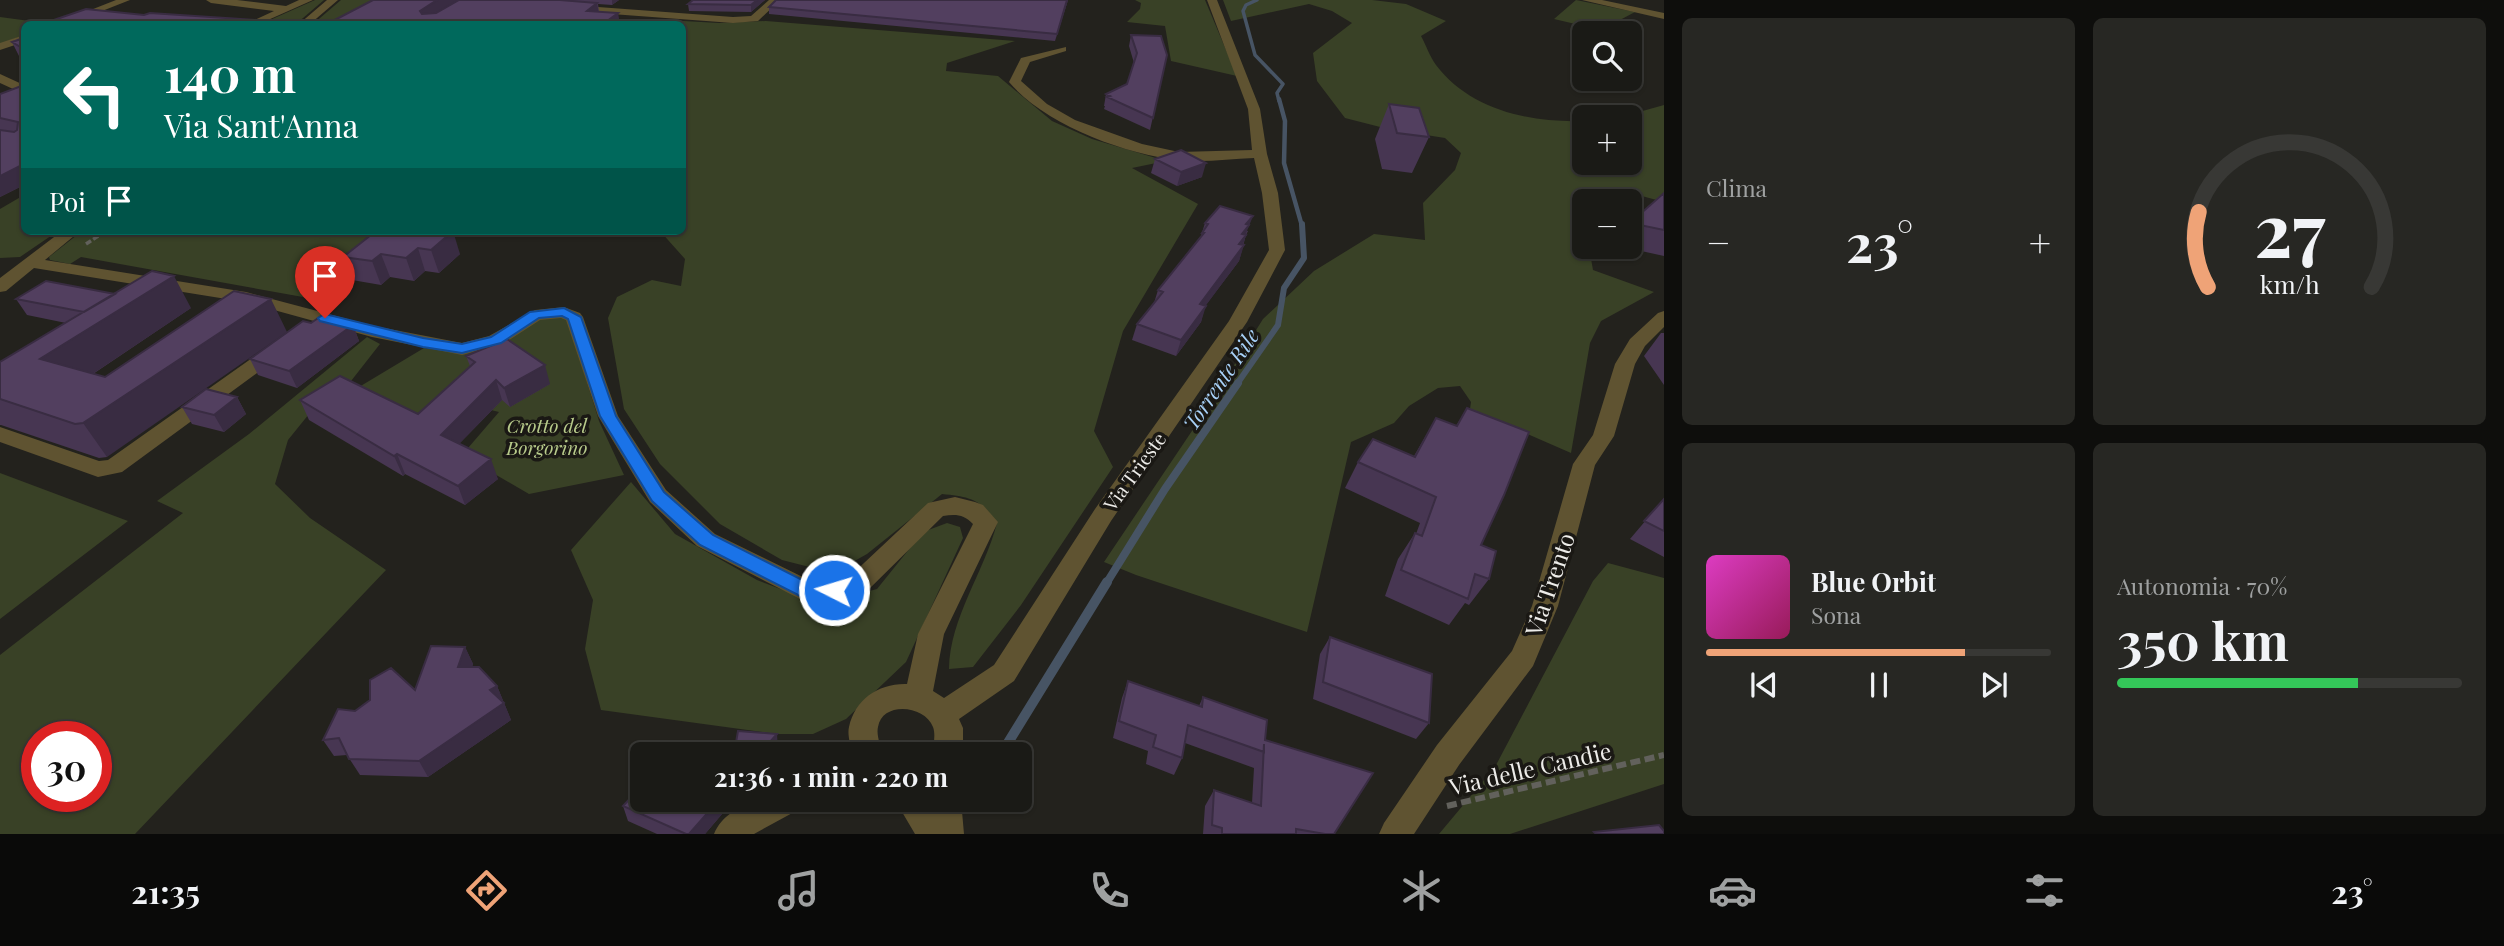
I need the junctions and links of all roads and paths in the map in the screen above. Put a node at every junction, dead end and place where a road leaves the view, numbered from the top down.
1 (125, 0) edge
2 (211, 0) edge
3 (308, 0) edge
4 (775, 0) edge
5 (1212, 0) edge
6 (1587, 0) edge
7 (330, 1) edge
8 (560, 7) edge
9 (287, 9) junction
10 (1664, 16) edge
11 (68, 21) edge
12 (258, 21) edge
13 (307, 21) edge
14 (21, 39) edge
15 (0, 47) edge
16 (1062, 49) dead end
17 (0, 78) edge
18 (21, 95) edge
19 (1260, 154) junction
20 (67, 235) edge
21 (28, 266) junction
22 (0, 267) edge
23 (182, 286) junction
24 (0, 287) edge
25 (157, 302) edge
26 (1664, 317) edge
27 (325, 318) junction
28 (0, 434) edge
29 (918, 697) junction
30 (943, 714) junction
31 (863, 742) edge
32 (951, 742) edge
33 (1664, 755) edge
34 (763, 812) edge
35 (919, 812) edge
36 (947, 812) edge
37 (1400, 825) edge
38 (730, 834) edge
39 (934, 834) edge
40 (948, 834) edge

1 - 11 street
2 - 9 street
3 - 9 street
4 - 8 street
5 - 19 street, Via Trieste
6 - 10 street
7 - 13 street
9 - 12 street
14 - 15 street
16 - 19 street
17 - 18 street
19 - 30 street, Via Trieste
20 - 21 street
21 - 22 street
21 - 23 street
21 - 24 street
23 - 25 street
23 - 27 street
26 - 37 street, Via Trento
27 - 28 street
27 - 29 street
29 - 30 street
29 - 31 street
30 - 32 street
33 - 37 path, Via delle Candie
34 - 38 street
35 - 39 street
36 - 40 street

